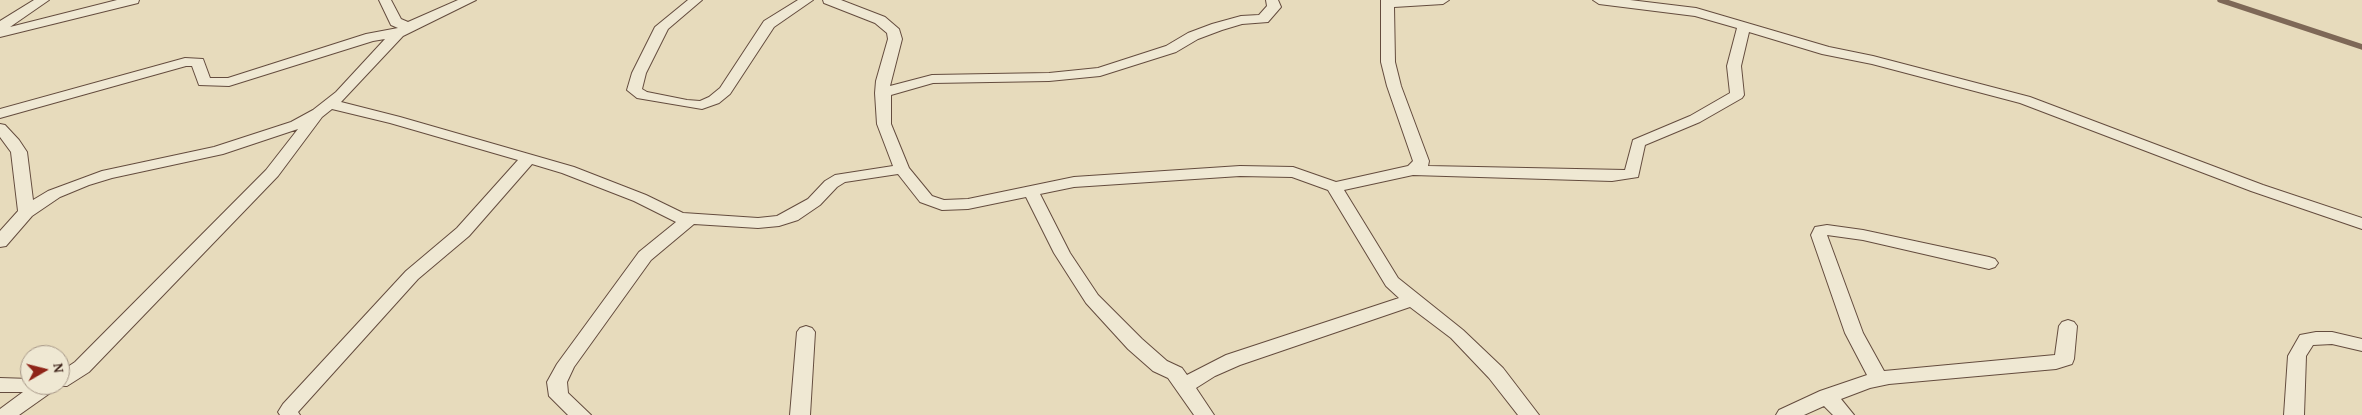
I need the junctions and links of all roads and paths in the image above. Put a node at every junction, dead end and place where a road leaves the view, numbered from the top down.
1 (43, 0) edge
2 (133, 0) edge
3 (385, 0) edge
4 (470, 0) edge
5 (696, 0) edge
6 (807, 0) edge
7 (829, 0) edge
8 (1272, 0) edge
9 (1443, 0) edge
10 (1599, 0) edge
11 (1388, 2) edge
12 (1744, 26) junction
13 (0, 27) edge
14 (402, 30) junction
15 (0, 33) edge
16 (882, 92) junction
17 (324, 109) junction
18 (0, 114) edge
19 (0, 128) edge
20 (529, 158) junction
21 (902, 170) junction
22 (1413, 170) junction
23 (1334, 187) junction
24 (1031, 191) junction
25 (26, 212) junction
26 (690, 219) junction
27 (2362, 224) edge
28 (0, 242) edge
29 (1989, 263) dead end
30 (1412, 300) junction
31 (2068, 326) dead end
32 (806, 332) dead end
33 (2362, 345) edge
34 (70, 374) edge
35 (1879, 380) junction
36 (0, 385) edge
37 (20, 387) edge
38 (1184, 387) junction
39 (35, 395) edge
40 (1827, 396) junction
41 (5, 415) edge
42 (290, 415) edge
43 (581, 415) edge
44 (800, 415) edge
45 (1204, 415) edge
46 (1529, 415) edge
47 (1786, 415) edge
48 (1844, 415) edge
49 (2294, 415) edge

1 - 13 street
2 - 15 street
3 - 14 street
4 - 14 street
5 - 6 street
7 - 16 street
8 - 16 street
9 - 11 street
10 - 12 street
11 - 22 street
12 - 22 street
12 - 27 street
14 - 17 street
14 - 18 street
16 - 21 street
17 - 20 street
17 - 25 street
17 - 34 street
19 - 25 street
20 - 26 street
20 - 42 street
21 - 24 street
21 - 26 street
22 - 23 street
23 - 24 street
23 - 30 street
24 - 38 street
25 - 28 street
26 - 43 street
29 - 35 street
30 - 38 street
30 - 46 street
31 - 35 street
32 - 44 street
33 - 49 street
35 - 40 street
36 - 37 street
38 - 45 street
39 - 41 street
40 - 47 street
40 - 48 street

